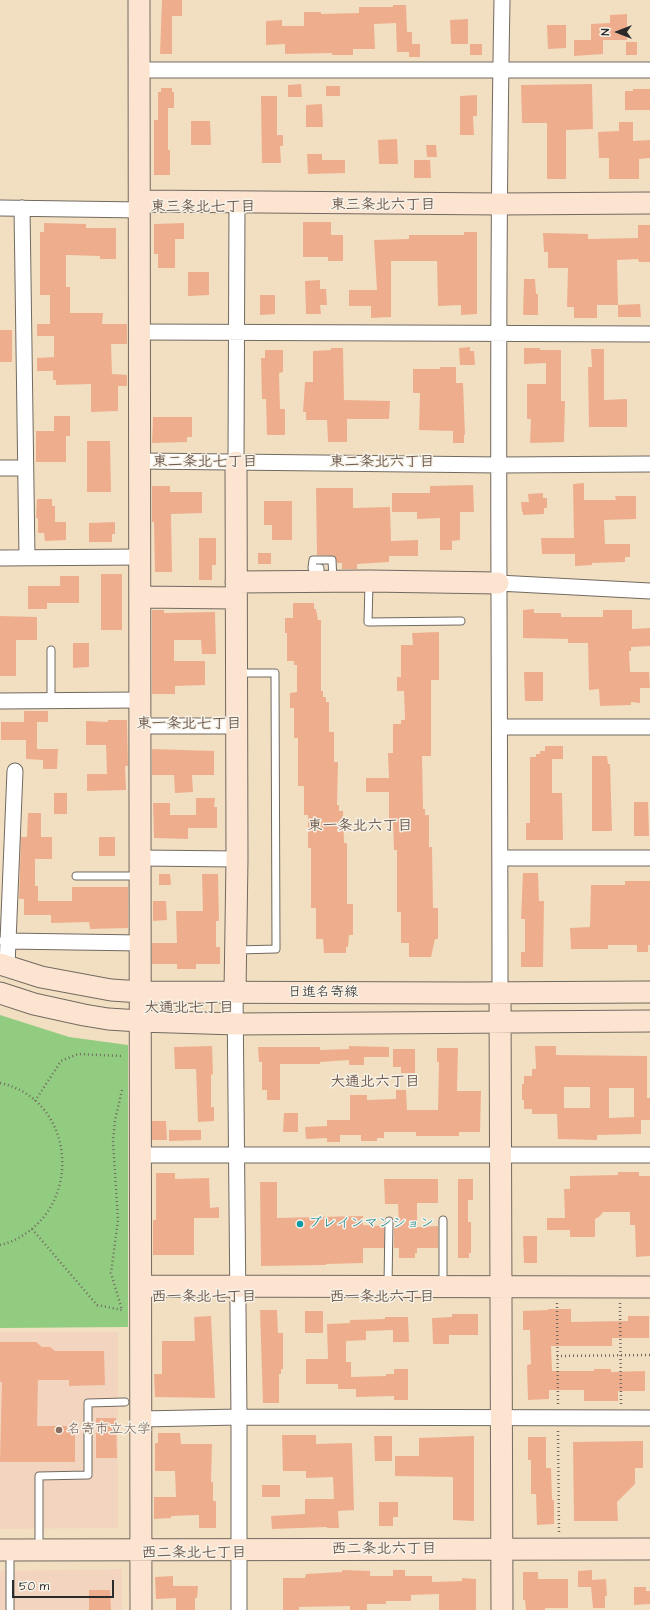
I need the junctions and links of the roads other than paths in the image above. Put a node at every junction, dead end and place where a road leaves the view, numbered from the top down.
1 (139, 0) edge
2 (502, 0) edge
3 (140, 70) junction
4 (500, 70) junction
5 (650, 70) edge
6 (237, 202) junction
7 (650, 202) edge
8 (500, 204) junction
9 (141, 205) junction
10 (0, 208) edge
11 (22, 208) junction
12 (140, 332) junction
13 (236, 333) junction
14 (500, 334) junction
15 (650, 334) edge
16 (140, 461) junction
17 (236, 462) junction
18 (650, 464) edge
19 (500, 465) junction
20 (0, 468) edge
21 (26, 468) junction
22 (0, 558) edge
23 (27, 558) junction
24 (140, 558) junction
25 (369, 581) junction
26 (498, 583) junction
27 (236, 590) junction
28 (650, 590) edge
29 (140, 597) junction
30 (461, 621) dead end
31 (51, 650) dead end
32 (236, 673) junction
33 (0, 700) edge
34 (52, 700) junction
35 (140, 700) junction
36 (140, 726) junction
37 (236, 726) junction
38 (501, 727) junction
39 (650, 727) edge
40 (15, 770) dead end
41 (500, 858) junction
42 (650, 858) edge
43 (237, 859) junction
44 (141, 867) junction
45 (76, 876) dead end
46 (7, 941) junction
47 (141, 943) junction
48 (236, 950) junction
49 (4, 965) edge
50 (141, 992) junction
51 (235, 992) junction
52 (500, 992) junction
53 (650, 992) edge
54 (0, 993) edge
55 (140, 1021) junction
56 (650, 1021) edge
57 (500, 1023) junction
58 (236, 1024) junction
59 (141, 1155) junction
60 (650, 1155) edge
61 (237, 1156) junction
62 (500, 1156) junction
63 (443, 1220) dead end
64 (389, 1221) dead end
65 (142, 1286) junction
66 (238, 1286) junction
67 (388, 1286) junction
68 (443, 1287) junction
69 (500, 1287) junction
70 (650, 1287) edge
71 (125, 1402) dead end
72 (239, 1417) junction
73 (501, 1418) junction
74 (650, 1418) edge
75 (141, 1419) junction
76 (501, 1549) junction
77 (650, 1549) edge
78 (5, 1550) edge
79 (39, 1550) junction
80 (141, 1550) junction
81 (239, 1550) junction
82 (10, 1610) edge
83 (141, 1610) edge
84 (239, 1610) edge
85 (502, 1610) edge

1 - 3 street
2 - 4 street
3 - 4 street
3 - 9 street
4 - 5 street
4 - 8 street
6 - 8 street
6 - 9 street
6 - 13 street
7 - 8 street
8 - 14 street
9 - 11 street
9 - 12 street
10 - 11 street
11 - 21 street
12 - 13 street
12 - 16 street
13 - 14 street
13 - 17 street
14 - 15 street
14 - 19 street
16 - 17 street
16 - 24 street
17 - 19 street
17 - 27 street
18 - 19 street
19 - 26 street
20 - 21 street
21 - 23 street
22 - 23 street
23 - 24 street
24 - 29 street
25 - 26 street
25 - 27 street
25 - 30 lane
26 - 28 street
26 - 38 street
27 - 29 street
27 - 32 street
29 - 35 street
31 - 34 lane
32 - 37 street
32 - 48 lane
33 - 34 street
34 - 35 street
35 - 36 street
36 - 37 street
36 - 44 street
37 - 43 street
38 - 39 street
38 - 41 street
40 - 46 street
41 - 42 street
41 - 52 street
43 - 44 street
43 - 48 street
44 - 45 lane
44 - 47 street
46 - 47 street
46 - 49 street
47 - 50 street
48 - 51 street
49 - 50 street, 日進名寄線
50 - 51 street, 日進名寄線
50 - 55 street
51 - 52 street, 日進名寄線
51 - 58 street
52 - 53 street, 日進名寄線
52 - 57 street
54 - 55 street
55 - 58 street
55 - 59 street
56 - 57 street
57 - 58 street
57 - 62 street
58 - 61 street
59 - 61 street
59 - 65 street
60 - 62 street
61 - 62 street
61 - 66 street
62 - 69 street
63 - 68 lane
64 - 67 lane
65 - 66 street
65 - 75 street
66 - 67 street
66 - 72 street
67 - 68 street
68 - 69 street
69 - 70 street
69 - 73 street
71 - 79 lane
72 - 73 street
72 - 75 street
72 - 81 street
73 - 74 street
73 - 76 street
75 - 80 street
76 - 77 street
76 - 81 street
76 - 85 street
78 - 79 street
78 - 82 lane
79 - 80 street
80 - 81 street
80 - 83 street
81 - 84 street

